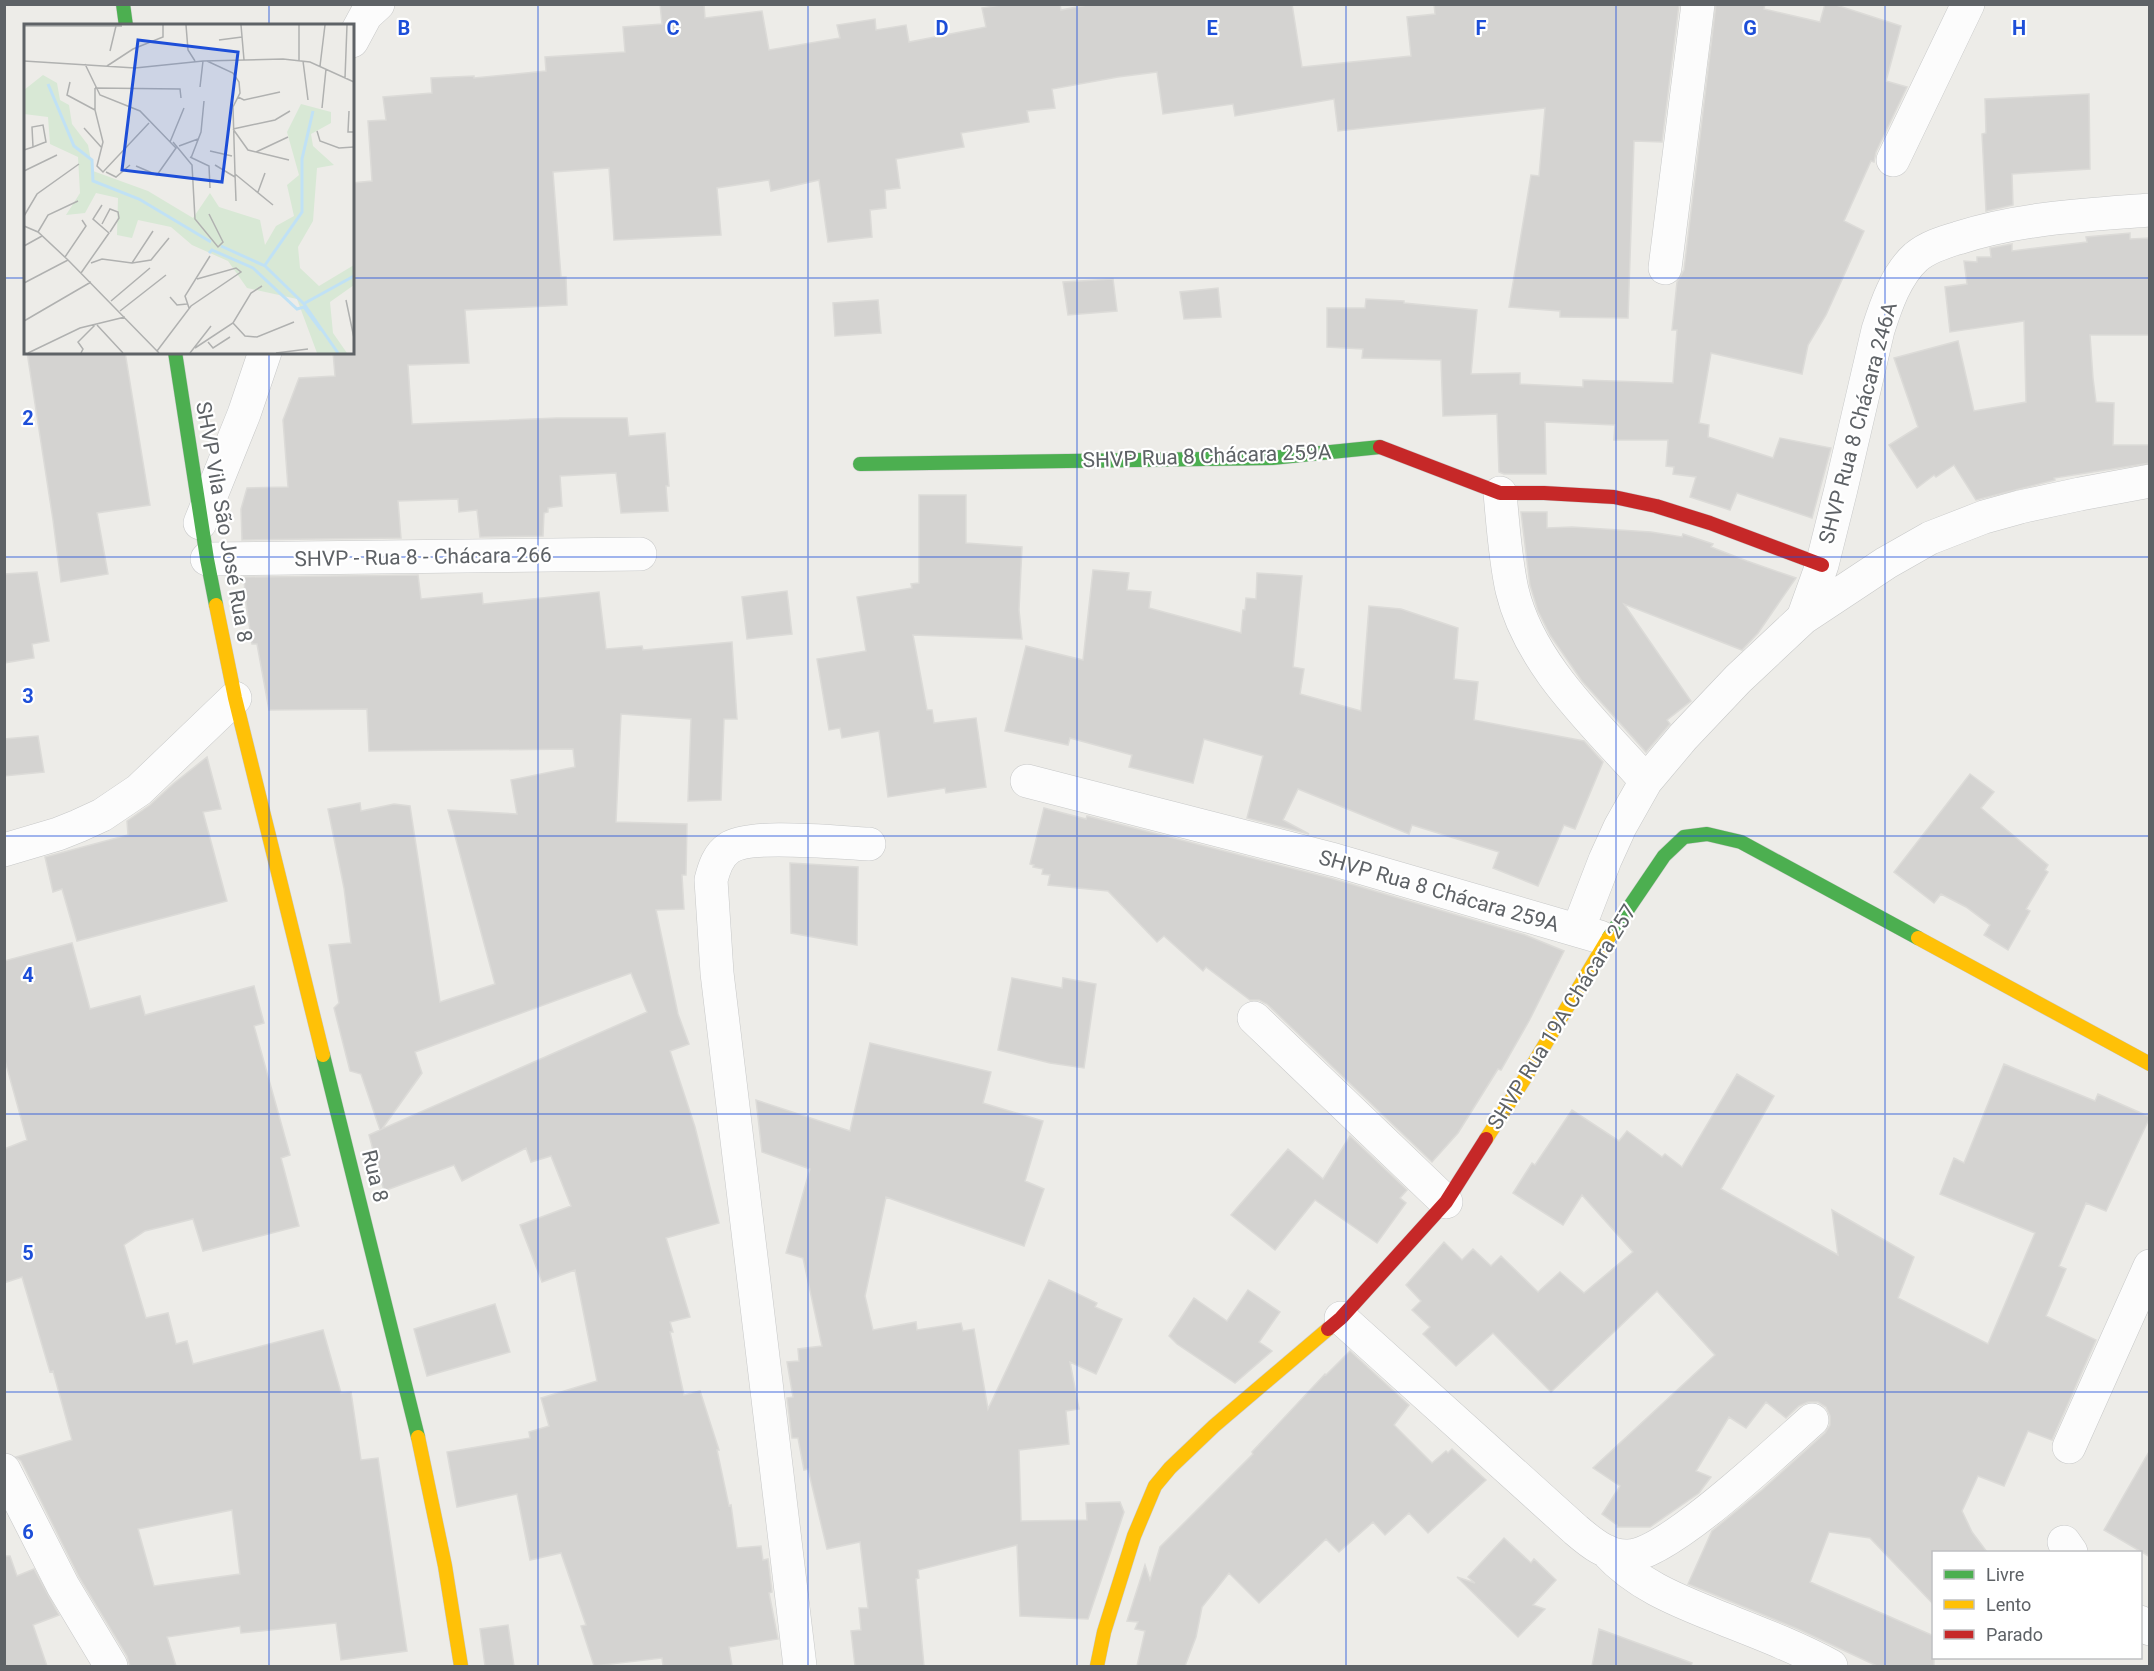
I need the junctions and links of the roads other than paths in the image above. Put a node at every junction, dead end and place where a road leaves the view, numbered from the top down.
1 (123, 4) edge
2 (378, 4) edge
3 (1698, 4) edge
4 (1968, 4) edge
5 (126, 24) edge
6 (354, 37) edge
7 (1893, 160) dead end
8 (2150, 210) edge
9 (1665, 268) dead end
10 (175, 354) edge
11 (264, 354) edge
12 (860, 464) dead end
13 (2150, 481) edge
14 (1500, 493) junction
15 (200, 523) junction
16 (640, 554) dead end
17 (207, 559) junction
18 (1822, 565) junction
19 (1803, 618) junction
20 (235, 698) junction
21 (1027, 781) dead end
22 (1646, 781) junction
23 (869, 844) dead end
24 (4, 850) edge
25 (1593, 935) junction
26 (1254, 1018) dead end
27 (2150, 1064) edge
28 (1446, 1202) junction
29 (2150, 1266) edge
30 (1341, 1318) junction
31 (1812, 1420) dead end
32 (2069, 1447) dead end
33 (4, 1470) edge
34 (1606, 1551) junction
35 (111, 1666) edge
36 (461, 1666) edge
37 (800, 1666) edge
38 (1097, 1666) edge
39 (1831, 1666) edge

1 - 5 street
2 - 6 street
3 - 9 street
4 - 7 street
8 - 18 street, SHVP Rua 8 Chácara 246A
10 - 15 street, SHVP Vila São José Rua 8
11 - 15 street
12 - 14 street, SHVP Rua 8 Chácara 259A
13 - 19 street
14 - 18 street, SHVP Rua 8 Chácara 259A
14 - 22 street
15 - 17 street, SHVP Vila São José Rua 8
16 - 17 street, SHVP - Rua 8 - Chácara 266
17 - 20 street, SHVP Vila São José Rua 8
18 - 19 street, SHVP Rua 8 Chácara 246A
19 - 22 street
20 - 24 street
20 - 36 street, Rua 8
21 - 25 street, SHVP Rua 8 Chácara 259A
22 - 25 street
23 - 37 street
25 - 27 street, SHVP Rua 19A Chácara 257
25 - 28 street, SHVP Rua 19A Chácara 257
26 - 28 street
28 - 30 street, SHVP Rua 19A Chácara 257
29 - 32 street
30 - 34 street
30 - 38 street, SHVP Rua 19A Chácara 257
31 - 34 street
33 - 35 street
34 - 39 street

